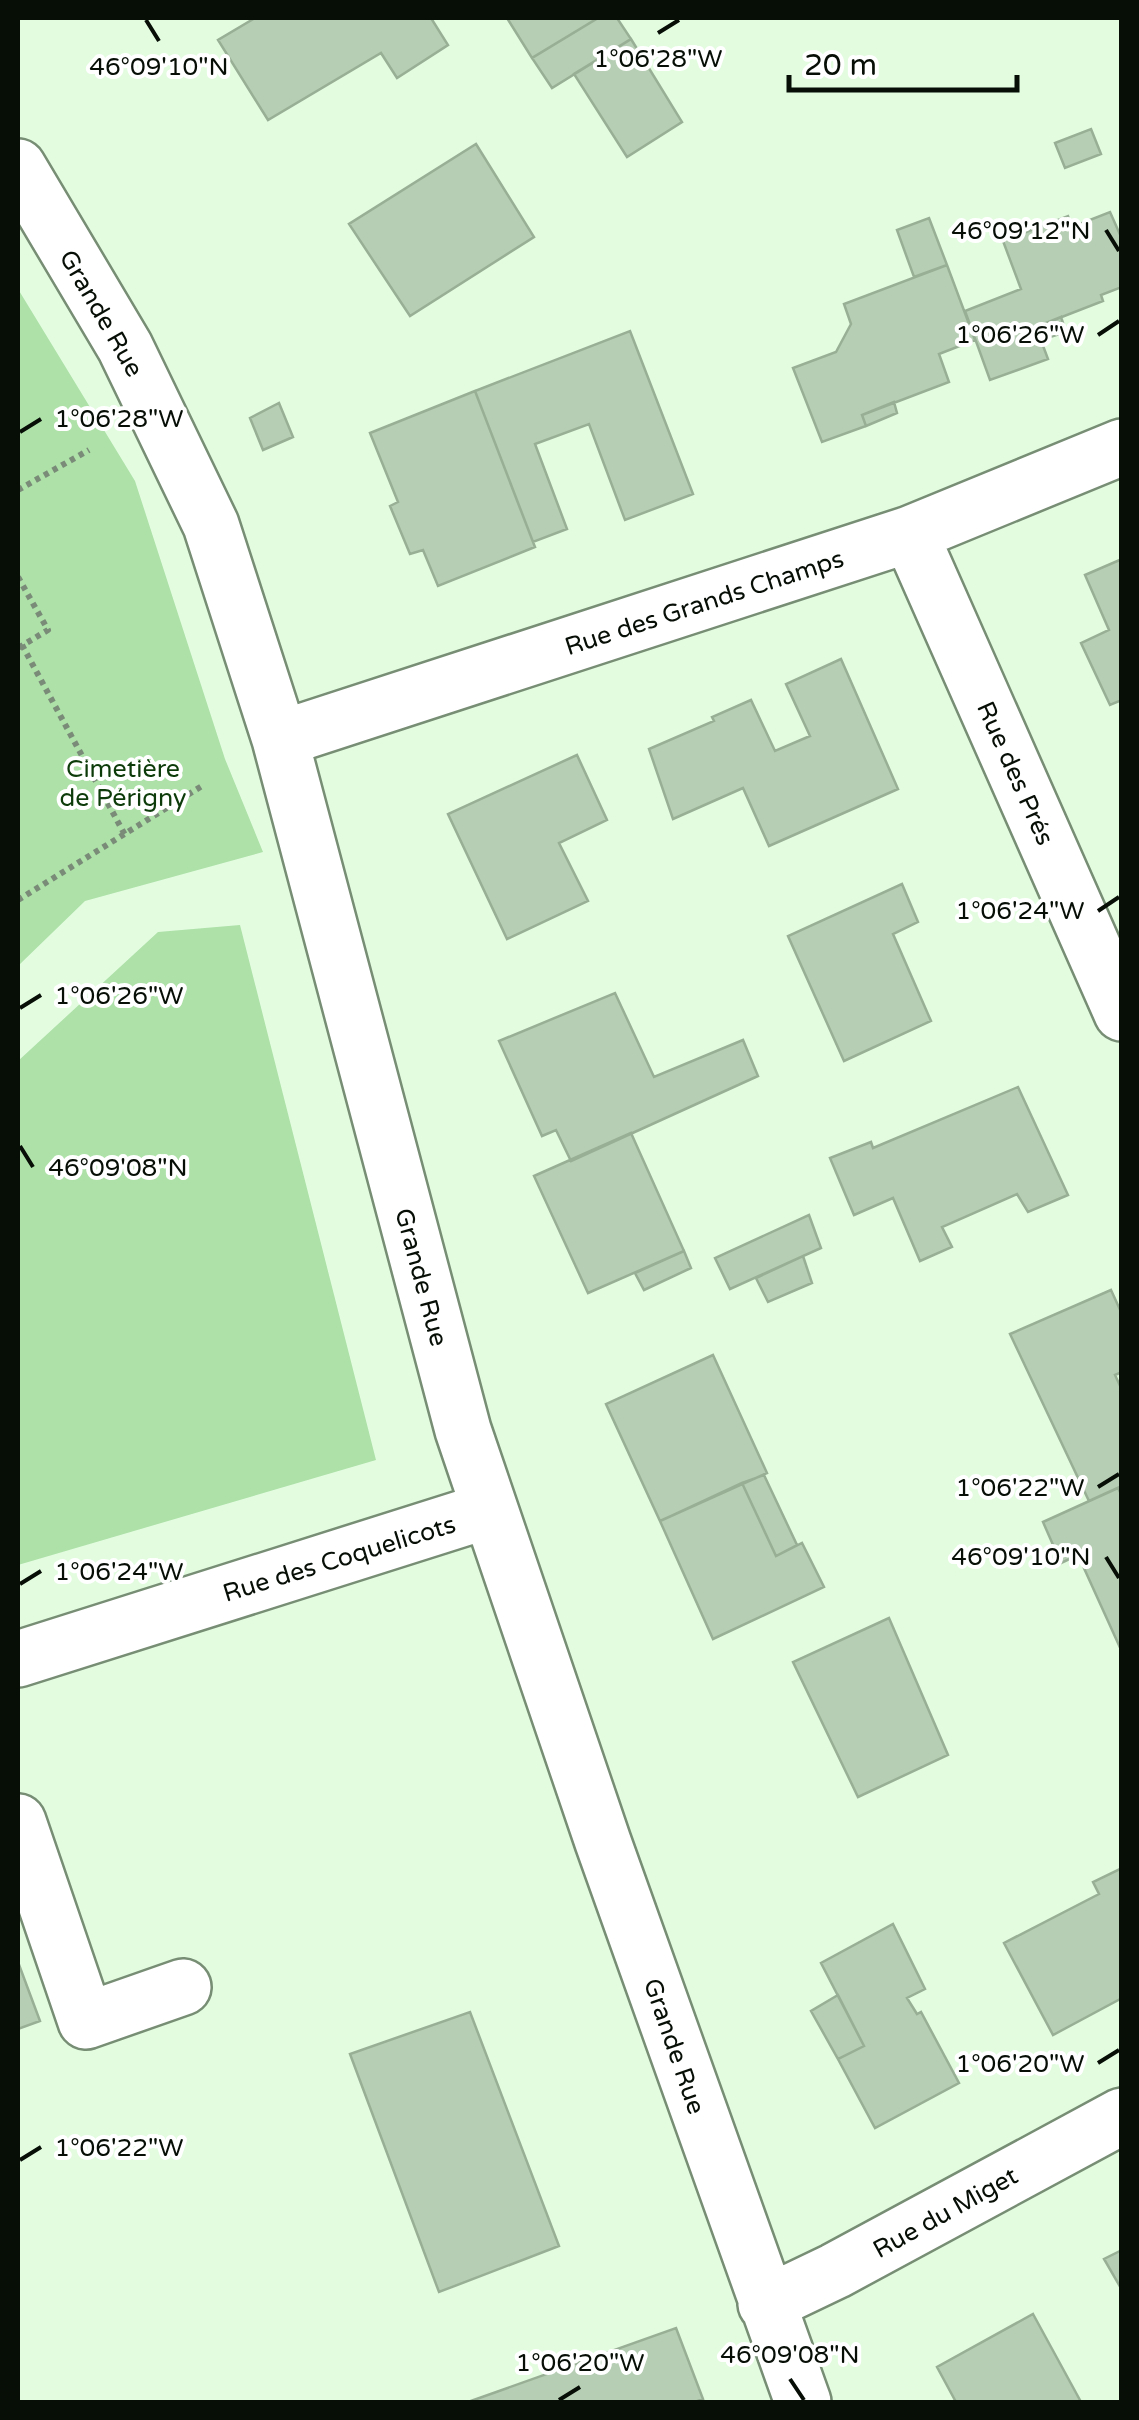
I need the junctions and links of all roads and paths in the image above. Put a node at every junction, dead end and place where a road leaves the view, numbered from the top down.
1 (18, 167) edge
2 (1122, 447) edge
3 (89, 450) dead end
4 (18, 490) edge
5 (910, 534) junction
6 (18, 577) edge
7 (20, 646) edge
8 (280, 739) junction
9 (202, 786) dead end
10 (125, 835) junction
11 (18, 900) edge
12 (1122, 1013) edge
13 (489, 1510) junction
14 (18, 1659) edge
15 (18, 1822) edge
16 (183, 1987) dead end
17 (1122, 2116) edge
18 (766, 2304) junction
19 (803, 2402) edge

1 - 8 street, Grande Rue
2 - 5 street, Rue des Grands Champs
3 - 4 path
5 - 8 street, Rue des Grands Champs
5 - 12 street, Rue des Prés
6 - 7 path
7 - 10 path
8 - 13 street, Grande Rue
9 - 10 path
10 - 11 path
13 - 14 street, Rue des Coquelicots
13 - 18 street, Grande Rue
15 - 16 street
17 - 18 street, Rue du Miget
18 - 19 street, Grande Rue

